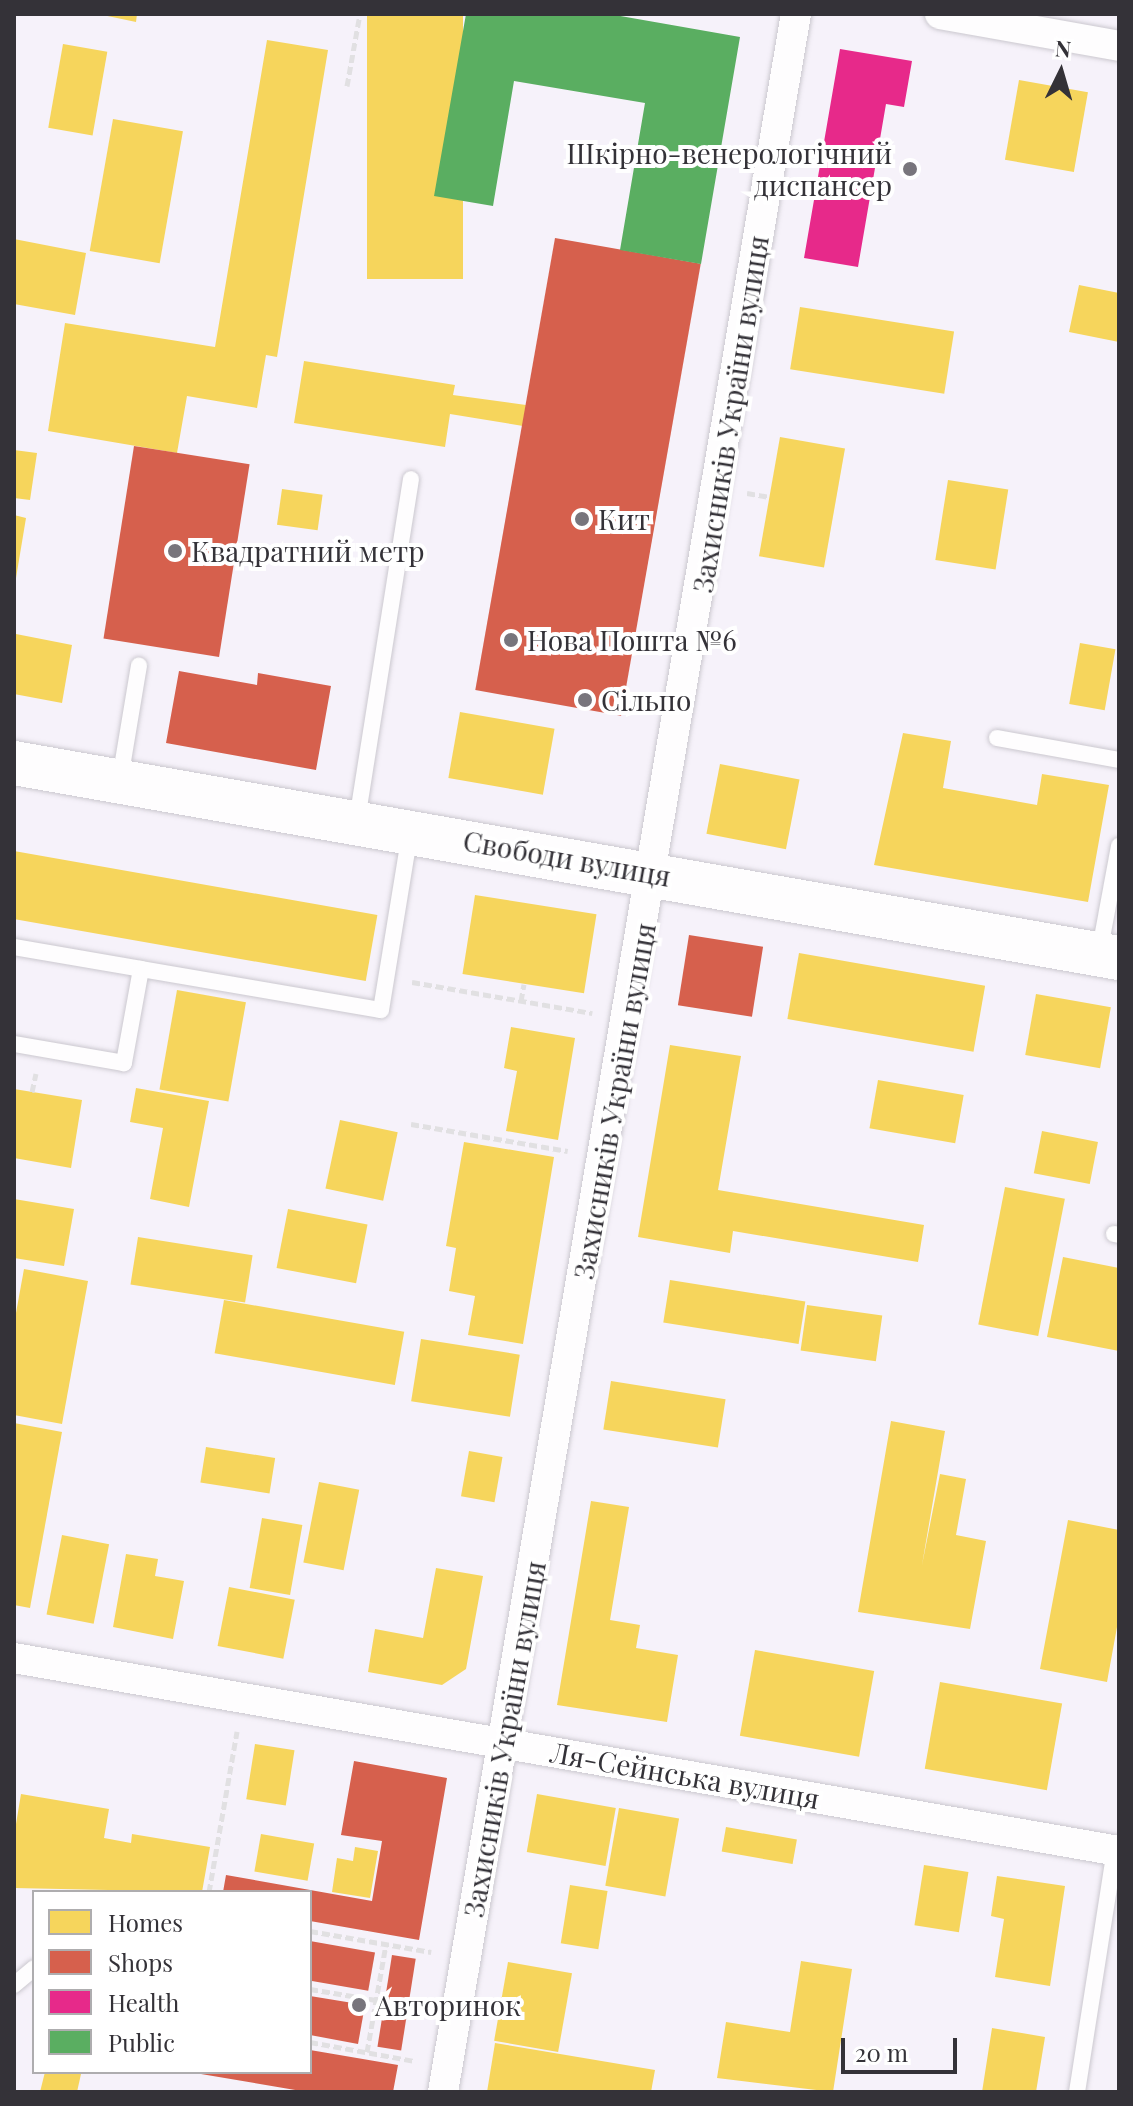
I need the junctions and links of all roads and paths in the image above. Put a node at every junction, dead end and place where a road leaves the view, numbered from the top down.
1 (360, 14) edge
2 (796, 14) edge
3 (940, 14) edge
4 (1119, 46) edge
5 (347, 86) dead end
6 (411, 479) dead end
7 (139, 666) dead end
8 (997, 738) dead end
9 (1119, 760) edge
10 (14, 763) edge
11 (119, 781) junction
12 (357, 822) junction
13 (411, 831) junction
14 (1119, 846) edge
15 (654, 873) junction
16 (14, 947) edge
17 (1109, 956) edge
18 (141, 969) junction
19 (386, 978) junction
20 (524, 984) dead end
21 (521, 1001) junction
22 (628, 1019) junction
23 (14, 1044) edge
24 (411, 1124) dead end
25 (604, 1157) junction
26 (14, 1658) edge
27 (242, 1697) junction
28 (503, 1743) junction
29 (1117, 1850) edge
30 (209, 1890) edge
31 (312, 1931) edge
32 (386, 1944) junction
33 (466, 1958) junction
34 (32, 1970) edge
35 (14, 1985) edge
36 (312, 1989) edge
37 (376, 2000) junction
38 (312, 2042) edge
39 (367, 2052) junction
40 (446, 2079) edge
41 (1077, 2092) edge

1 - 5 path
2 - 15 street, Захисників України вулиця
3 - 4 street
6 - 12 lane
7 - 11 lane
8 - 9 lane
10 - 11 main road, Свободи вулиця
11 - 12 main road, Свободи вулиця
12 - 13 main road, Свободи вулиця
13 - 15 main road, Свободи вулиця
13 - 19 lane
14 - 17 lane
15 - 17 main road, Свободи вулиця
15 - 22 street, Захисників України вулиця
16 - 18 lane
18 - 19 lane
18 - 23 lane
19 - 21 path
20 - 21 path
21 - 22 path
22 - 25 street, Захисників України вулиця
24 - 25 path
25 - 28 street, Захисників України вулиця
26 - 27 street, Ля-Сейнська вулиця
27 - 28 street, Ля-Сейнська вулиця
27 - 30 path
28 - 29 street, Ля-Сейнська вулиця
28 - 33 street, Захисників України вулиця
29 - 41 lane
31 - 32 path
32 - 33 path
32 - 37 path
33 - 40 street, Захисників України вулиця
34 - 35 lane
36 - 37 path
37 - 39 path
38 - 39 path
39 - 40 path

